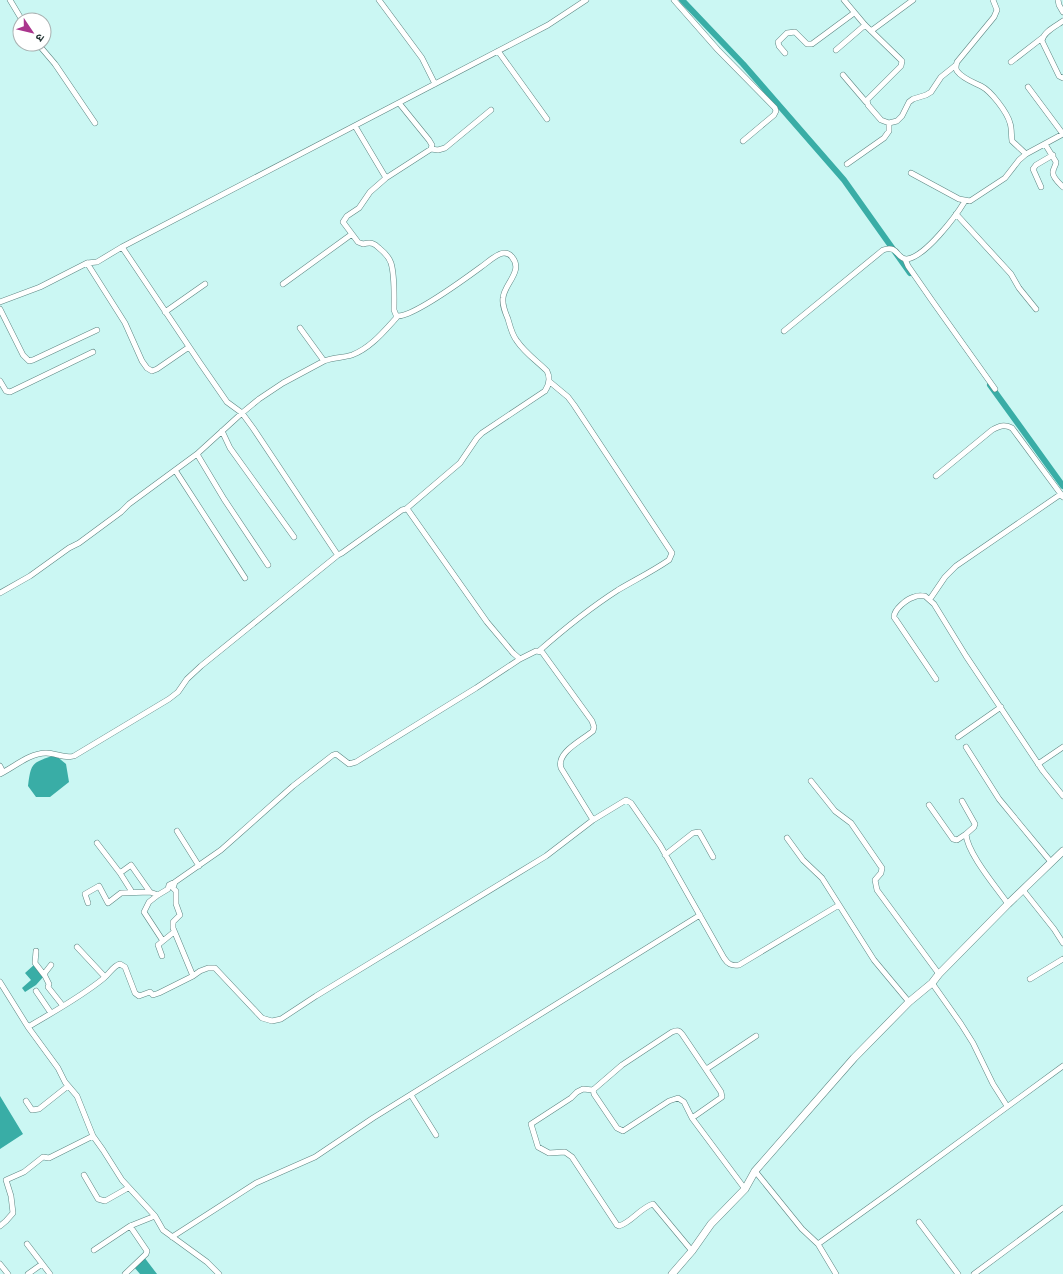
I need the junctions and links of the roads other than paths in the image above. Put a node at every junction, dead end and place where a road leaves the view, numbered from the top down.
1 (10, 0) edge
2 (379, 0) edge
3 (586, 0) edge
4 (674, 0) edge
5 (844, 0) edge
6 (912, 0) edge
7 (993, 0) edge
8 (1058, 0) edge
9 (17, 12) edge
10 (1063, 12) edge
11 (854, 13) junction
12 (1063, 21) edge
13 (865, 25) junction
14 (871, 31) junction
15 (1042, 38) junction
16 (836, 50) dead end
17 (498, 51) junction
18 (43, 52) edge
19 (785, 53) dead end
20 (1011, 62) dead end
21 (956, 65) junction
22 (843, 75) dead end
23 (1063, 78) edge
24 (435, 84) junction
25 (1028, 87) dead end
26 (866, 102) junction
27 (399, 103) junction
28 (491, 110) dead end
29 (547, 119) dead end
30 (95, 123) dead end
31 (890, 123) junction
32 (355, 126) junction
33 (1063, 134) edge
34 (743, 141) dead end
35 (1045, 144) junction
36 (431, 149) junction
37 (1026, 154) junction
38 (1053, 155) junction
39 (847, 164) dead end
40 (911, 172) dead end
41 (386, 178) junction
42 (1041, 187) dead end
43 (1063, 187) edge
44 (965, 201) junction
45 (956, 214) junction
46 (352, 234) junction
47 (122, 247) junction
48 (905, 259) junction
49 (87, 263) junction
50 (205, 284) dead end
51 (283, 284) dead end
52 (0, 302) edge
53 (0, 309) edge
54 (1036, 309) dead end
55 (166, 312) junction
56 (398, 316) junction
57 (300, 328) dead end
58 (97, 330) dead end
59 (784, 332) dead end
60 (189, 347) junction
61 (93, 352) dead end
62 (324, 361) junction
63 (0, 380) edge
64 (550, 382) junction
65 (995, 389) dead end
66 (242, 413) junction
67 (222, 431) junction
68 (198, 454) junction
69 (175, 470) junction
70 (936, 476) dead end
71 (1062, 496) edge
72 (406, 509) junction
73 (294, 537) dead end
74 (338, 555) junction
75 (268, 565) dead end
76 (245, 578) dead end
77 (0, 593) edge
78 (930, 599) junction
79 (539, 651) junction
80 (520, 659) junction
81 (936, 679) dead end
82 (1001, 707) junction
83 (958, 737) dead end
84 (966, 747) dead end
85 (1063, 747) edge
86 (1038, 764) junction
87 (0, 766) edge
88 (2, 773) edge
89 (811, 780) dead end
90 (1063, 796) edge
91 (962, 801) dead end
92 (929, 805) dead end
93 (593, 820) junction
94 (177, 831) dead end
95 (966, 834) junction
96 (787, 838) dead end
97 (97, 843) dead end
98 (1063, 851) edge
99 (665, 855) junction
100 (713, 857) dead end
101 (1051, 862) junction
102 (199, 866) junction
103 (120, 873) junction
104 (173, 883) junction
105 (1023, 890) junction
106 (132, 892) junction
107 (150, 892) junction
108 (158, 895) junction
109 (88, 903) dead end
110 (1008, 904) junction
111 (839, 905) junction
112 (700, 914) junction
113 (174, 932) junction
114 (163, 941) junction
115 (1063, 943) edge
116 (77, 947) dead end
117 (36, 950) dead end
118 (162, 956) dead end
119 (1063, 959) edge
120 (51, 965) dead end
121 (939, 974) junction
122 (45, 976) junction
123 (193, 976) junction
124 (105, 977) junction
125 (1030, 979) dead end
126 (0, 982) edge
127 (932, 983) junction
128 (36, 991) dead end
129 (909, 1002) junction
130 (64, 1006) junction
131 (51, 1013) junction
132 (28, 1027) junction
133 (756, 1036) dead end
134 (1063, 1066) edge
135 (705, 1068) junction
136 (68, 1086) junction
137 (594, 1090) junction
138 (411, 1095) junction
139 (26, 1101) dead end
140 (1007, 1106) junction
141 (692, 1118) junction
142 (436, 1135) dead end
143 (93, 1136) junction
144 (755, 1171) junction
145 (84, 1175) dead end
146 (128, 1188) junction
147 (745, 1188) junction
148 (1063, 1208) edge
149 (155, 1216) junction
150 (919, 1222) dead end
151 (0, 1226) edge
152 (130, 1226) junction
153 (172, 1237) junction
154 (27, 1244) dead end
155 (818, 1244) junction
156 (94, 1250) dead end
157 (692, 1251) junction
158 (0, 1264) edge
159 (42, 1264) junction
160 (8, 1274) edge
161 (28, 1274) edge
162 (50, 1274) edge
163 (125, 1274) edge
164 (219, 1274) edge
165 (672, 1274) edge
166 (836, 1274) edge
167 (958, 1274) edge
168 (974, 1274) edge

1 - 9 street
2 - 24 street
3 - 17 street
4 - 34 street
5 - 11 street
6 - 14 street
7 - 21 street
8 - 10 street
11 - 13 street
11 - 19 street
12 - 15 street
13 - 14 street
13 - 16 street
14 - 26 street
15 - 20 street
15 - 23 street
17 - 24 street
17 - 29 street
18 - 30 street
21 - 31 street
21 - 37 street
22 - 26 street
24 - 27 street
25 - 33 street
26 - 31 street
27 - 32 street
27 - 36 street
28 - 36 street
31 - 39 street
32 - 41 street
32 - 47 street
33 - 35 street
35 - 37 street
35 - 38 street
36 - 41 street
37 - 44 street
38 - 42 street
38 - 43 street
40 - 44 street
41 - 46 street
44 - 45 street
45 - 48 street
45 - 54 street
46 - 51 street
46 - 56 street
47 - 49 street
47 - 55 street
48 - 59 street
48 - 65 street
49 - 52 street
49 - 60 street
50 - 55 street
53 - 58 street
55 - 60 street
56 - 62 street
56 - 64 street
57 - 62 street
60 - 66 street
61 - 63 street
62 - 66 street
64 - 72 street
64 - 79 street
66 - 67 street
66 - 74 street
67 - 68 street
67 - 73 street
68 - 69 street
68 - 75 street
69 - 76 street
69 - 77 street
70 - 71 street
71 - 78 street
72 - 74 street
72 - 80 street
74 - 88 street
78 - 81 street
78 - 82 street
79 - 80 street
79 - 93 street
80 - 102 street
82 - 83 street
82 - 86 street
84 - 101 street
85 - 86 street
86 - 90 street
87 - 88 street
89 - 121 street
91 - 95 street
92 - 95 street
93 - 99 street
93 - 123 street
94 - 102 street
95 - 110 street
96 - 111 street
97 - 103 street
98 - 101 street
99 - 100 street
99 - 112 street
101 - 105 street
102 - 104 street
103 - 106 street
103 - 107 street
104 - 108 street
104 - 113 street
105 - 110 street
105 - 115 street
106 - 107 street
106 - 109 street
107 - 108 street
108 - 114 street
110 - 121 street
111 - 112 street
111 - 129 street
112 - 138 street
113 - 114 street
113 - 123 street
114 - 118 street
116 - 124 street
117 - 122 street
119 - 125 street
120 - 122 street
121 - 127 street
122 - 130 street
123 - 124 street
124 - 130 street
126 - 132 street
127 - 129 street
127 - 140 street
128 - 131 street
129 - 144 street
130 - 131 street
131 - 132 street
132 - 136 street
133 - 135 street
134 - 140 street
135 - 137 street
135 - 141 street
136 - 139 street
136 - 143 street
137 - 141 street
137 - 157 street
138 - 142 street
138 - 153 street
140 - 155 street
141 - 147 street
143 - 146 street
143 - 151 street
144 - 147 street
144 - 155 street
145 - 146 street
146 - 149 street
147 - 157 street
148 - 168 street
149 - 152 street
149 - 153 street
150 - 167 street
152 - 156 street
152 - 163 street
153 - 164 street
154 - 159 street
155 - 166 street
157 - 165 street
158 - 160 street
159 - 161 street
159 - 162 street

